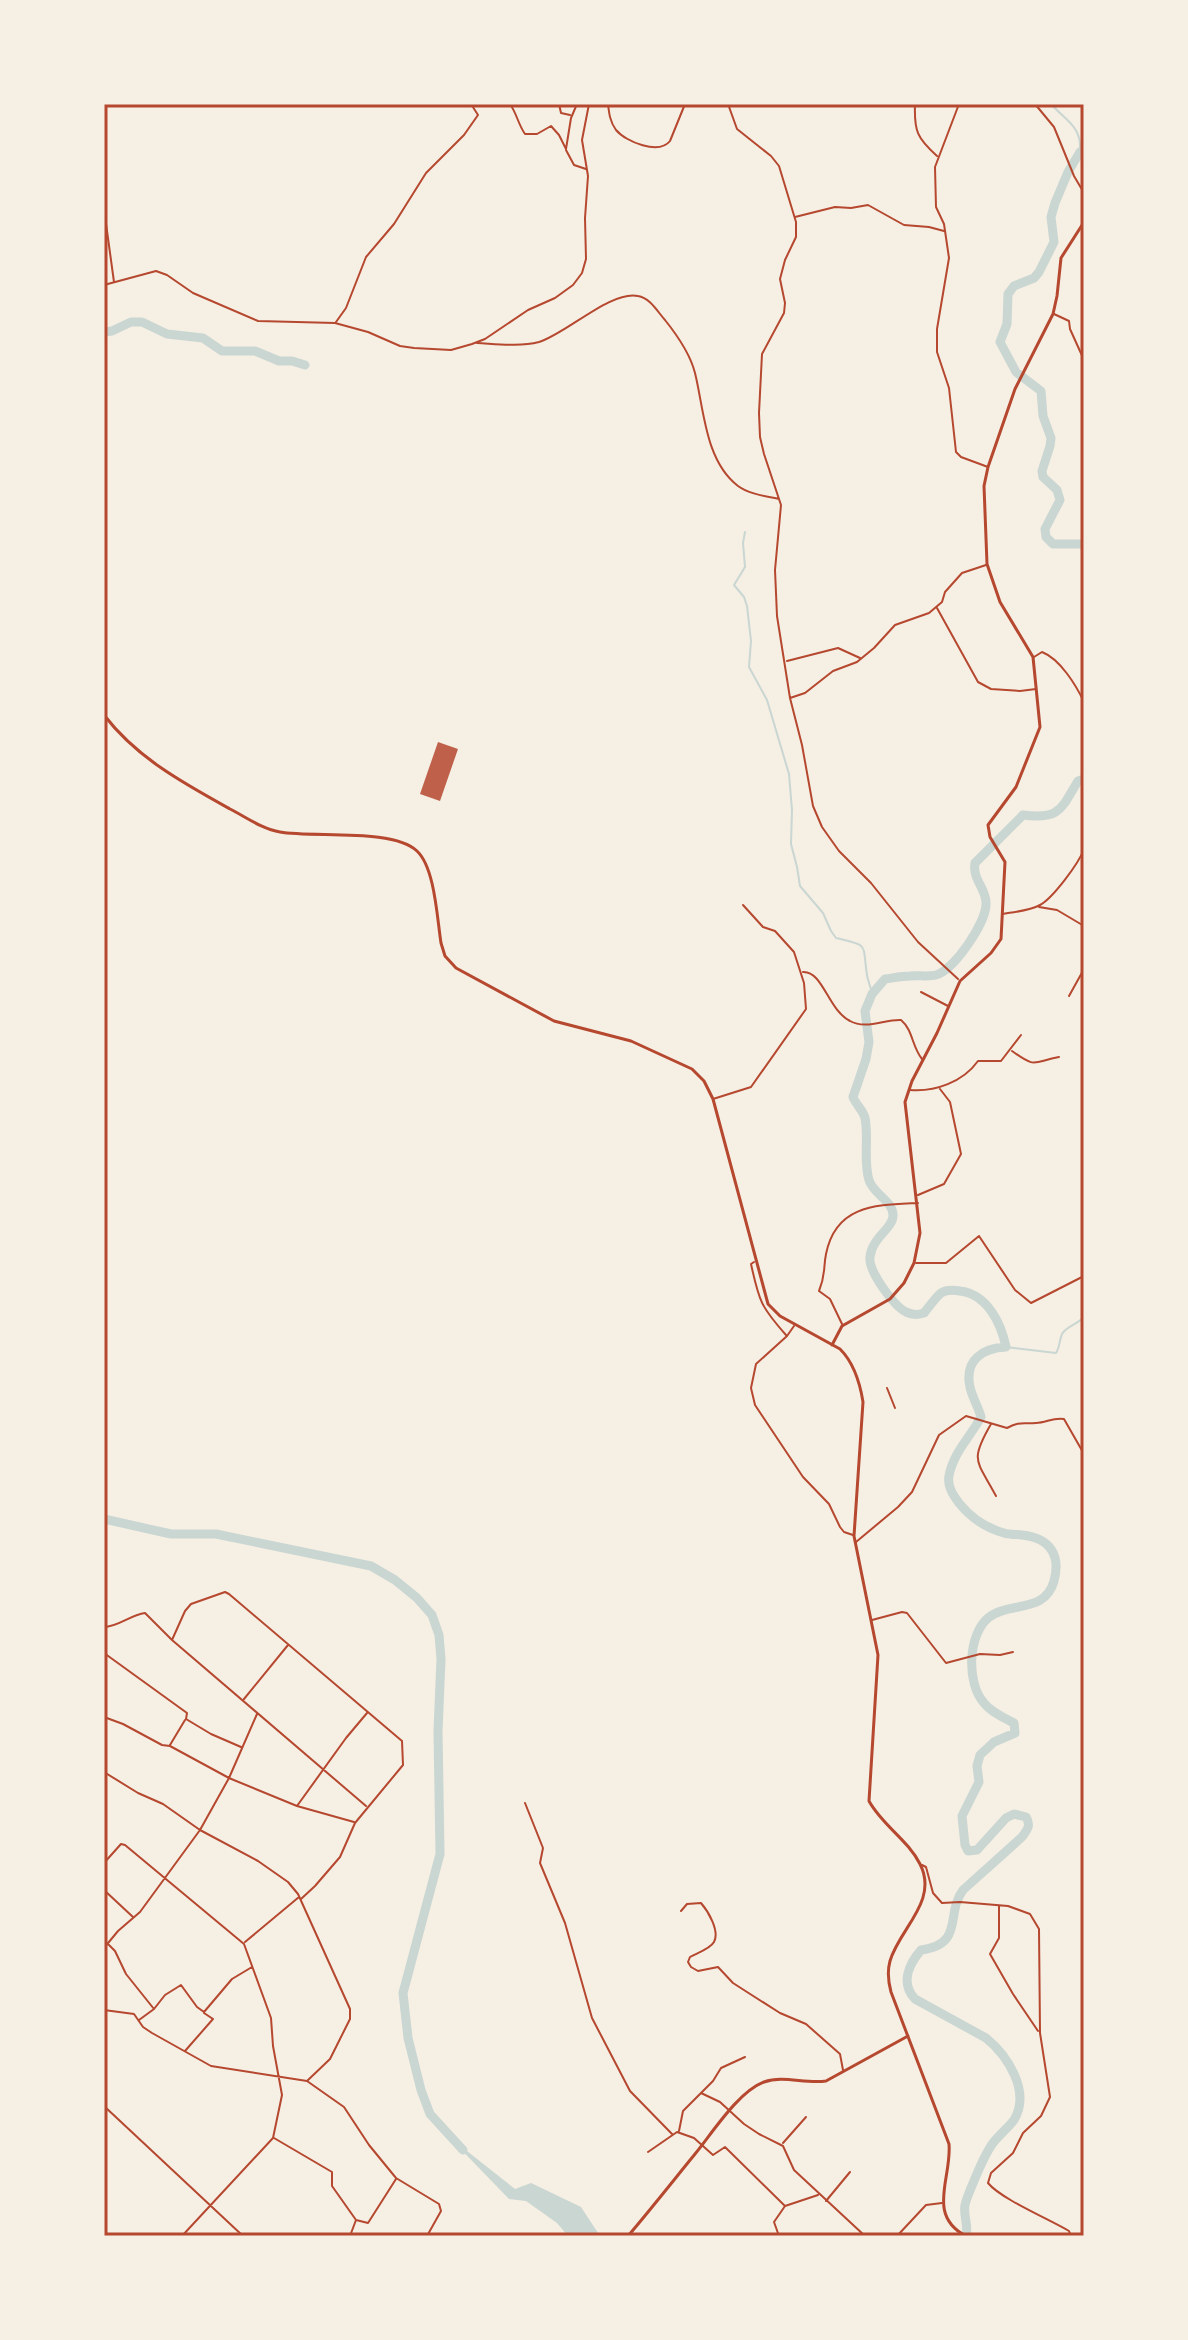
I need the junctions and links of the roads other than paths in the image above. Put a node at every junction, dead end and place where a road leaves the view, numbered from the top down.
1 (471, 104) edge
2 (510, 104) edge
3 (559, 104) edge
4 (577, 104) edge
5 (589, 104) edge
6 (608, 104) edge
7 (685, 104) edge
8 (728, 104) edge
9 (915, 104) edge
10 (959, 104) edge
11 (1035, 104) edge
12 (572, 116) junction
13 (566, 149) junction
14 (938, 157) junction
15 (587, 169) junction
16 (1084, 193) edge
17 (104, 209) edge
18 (795, 217) junction
19 (1084, 222) edge
20 (946, 232) junction
21 (114, 282) junction
22 (104, 285) edge
23 (1053, 314) junction
24 (335, 323) junction
25 (476, 343) junction
26 (1084, 360) edge
27 (988, 467) junction
28 (779, 499) junction
29 (987, 564) junction
30 (936, 607) junction
31 (1033, 657) junction
32 (861, 658) junction
33 (784, 661) junction
34 (1037, 689) junction
35 (790, 698) junction
36 (1084, 702) edge
37 (104, 715) edge
38 (1084, 849) edge
39 (743, 905) dead end
40 (1038, 907) junction
41 (1002, 914) junction
42 (1084, 926) edge
43 (1084, 969) edge
44 (801, 973) junction
45 (960, 981) junction
46 (921, 992) dead end
47 (1069, 996) dead end
48 (949, 1006) junction
49 (1021, 1035) dead end
50 (1011, 1051) junction
51 (1059, 1057) dead end
52 (923, 1060) junction
53 (939, 1088) junction
54 (908, 1090) junction
55 (713, 1099) junction
56 (917, 1196) junction
57 (918, 1203) junction
58 (755, 1261) junction
59 (914, 1263) junction
60 (1084, 1276) edge
61 (794, 1325) junction
62 (842, 1326) junction
63 (787, 1336) junction
64 (832, 1345) junction
65 (887, 1388) dead end
66 (895, 1408) dead end
67 (991, 1423) junction
68 (1084, 1454) edge
69 (996, 1496) dead end
70 (854, 1536) junction
71 (855, 1543) junction
72 (871, 1620) junction
73 (104, 1627) edge
74 (172, 1640) junction
75 (289, 1644) junction
76 (1013, 1652) dead end
77 (104, 1653) edge
78 (243, 1700) junction
79 (258, 1712) junction
80 (368, 1712) junction
81 (104, 1717) edge
82 (186, 1719) junction
83 (170, 1746) junction
84 (242, 1747) junction
85 (323, 1769) junction
86 (104, 1772) edge
87 (229, 1778) junction
88 (525, 1803) dead end
89 (297, 1806) junction
90 (368, 1808) junction
91 (355, 1823) junction
92 (200, 1830) junction
93 (104, 1863) edge
94 (921, 1865) junction
95 (165, 1880) junction
96 (104, 1890) edge
97 (300, 1898) junction
98 (999, 1905) junction
99 (681, 1911) dead end
100 (133, 1918) junction
101 (108, 1944) junction
102 (244, 1944) junction
103 (104, 1948) edge
104 (253, 1966) junction
105 (154, 2009) junction
106 (104, 2010) edge
107 (204, 2012) junction
108 (139, 2020) junction
109 (1040, 2033) junction
110 (908, 2036) junction
111 (185, 2052) junction
112 (745, 2057) dead end
113 (844, 2071) junction
114 (279, 2077) junction
115 (307, 2081) junction
116 (701, 2093) junction
117 (104, 2106) edge
118 (730, 2111) junction
119 (806, 2117) dead end
120 (679, 2132) junction
121 (672, 2134) junction
122 (273, 2138) junction
123 (702, 2145) junction
124 (782, 2145) junction
125 (648, 2152) dead end
126 (850, 2172) dead end
127 (396, 2178) junction
128 (819, 2195) junction
129 (826, 2201) junction
130 (942, 2203) junction
131 (210, 2206) junction
132 (785, 2206) junction
133 (356, 2220) junction
134 (964, 2235) edge
135 (182, 2236) edge
136 (243, 2236) edge
137 (350, 2236) edge
138 (427, 2236) edge
139 (628, 2236) edge
140 (779, 2236) edge
141 (865, 2236) edge
142 (897, 2236) edge
143 (1071, 2236) edge

1 - 24 street
2 - 13 street
3 - 12 street
4 - 12 street
5 - 15 street
6 - 7 street
8 - 18 street
9 - 14 street
10 - 14 street
11 - 16 street
12 - 13 street
13 - 15 street
14 - 20 street
15 - 25 street
17 - 21 street
18 - 20 street
18 - 28 street
19 - 23 main road
20 - 27 street
21 - 22 street
21 - 24 street
23 - 26 street
23 - 27 main road
24 - 25 street
25 - 28 street
27 - 29 main road
28 - 33 street
29 - 30 street
29 - 31 main road
30 - 32 street
30 - 34 street
31 - 34 main road
31 - 36 street
32 - 33 street
32 - 35 street
33 - 35 street
34 - 41 main road
35 - 45 street
37 - 55 main road
38 - 40 street
39 - 44 street
40 - 41 street
40 - 42 street
41 - 45 main road
43 - 47 street
44 - 52 street
44 - 55 street
45 - 48 main road
46 - 48 street
48 - 52 main road
49 - 50 street
50 - 51 street
50 - 53 street
52 - 54 main road
53 - 54 street
53 - 56 street
54 - 56 main road
55 - 58 main road
56 - 57 main road
57 - 59 main road
57 - 62 street
58 - 61 main road
58 - 63 street
59 - 60 street
59 - 62 main road
61 - 63 street
61 - 64 main road
62 - 64 main road
63 - 70 street
64 - 70 main road
65 - 66 street
67 - 68 street
67 - 69 street
67 - 71 street
70 - 71 main road
71 - 72 main road
72 - 76 street
72 - 94 main road
73 - 74 street
74 - 75 street
74 - 78 street
75 - 78 street
75 - 80 street
77 - 82 street
78 - 79 street
79 - 84 street
79 - 85 street
80 - 85 street
80 - 90 street
81 - 83 street
82 - 83 street
82 - 84 street
83 - 87 street
84 - 87 street
85 - 89 street
85 - 90 street
86 - 92 street
87 - 89 street
87 - 92 street
88 - 121 street
89 - 91 street
90 - 91 street
91 - 97 street
92 - 95 street
92 - 97 street
93 - 95 street
94 - 98 street
94 - 110 main road
95 - 100 street
95 - 102 street
96 - 100 street
97 - 102 street
97 - 115 street
98 - 109 street
98 - 109 street
99 - 113 street
100 - 101 street
101 - 103 street
101 - 105 street
102 - 104 street
104 - 107 street
104 - 114 street
105 - 107 street
105 - 108 street
106 - 108 street
107 - 111 street
108 - 111 street
109 - 143 street
110 - 113 main road
110 - 130 main road
111 - 114 street
112 - 116 street
113 - 118 main road
114 - 115 street
114 - 122 street
115 - 127 street
116 - 118 street
116 - 120 street
117 - 131 street
118 - 123 main road
118 - 124 street
119 - 124 street
120 - 121 street
120 - 123 street
121 - 125 street
122 - 131 street
122 - 133 street
123 - 132 street
123 - 139 main road
124 - 128 street
126 - 129 street
127 - 133 street
127 - 138 street
128 - 129 street
128 - 132 street
129 - 141 street
130 - 134 main road
130 - 142 street
131 - 135 street
131 - 136 street
132 - 140 street
133 - 137 street

